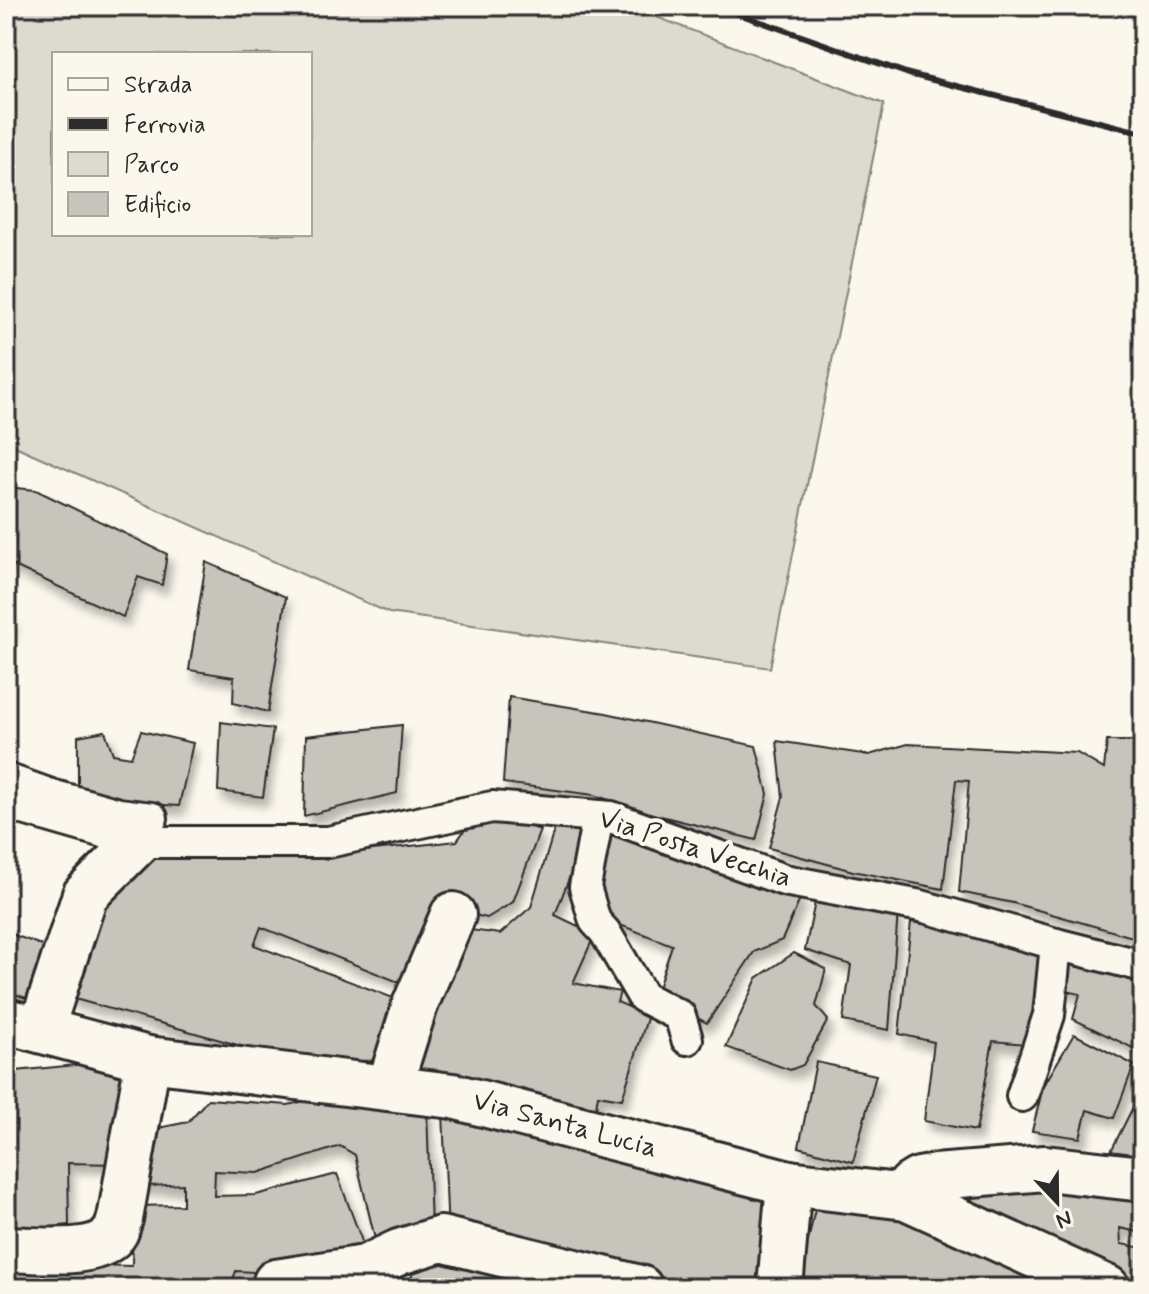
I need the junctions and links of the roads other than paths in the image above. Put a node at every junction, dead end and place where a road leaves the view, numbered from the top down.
1 (6, 779) edge
2 (6, 804) edge
3 (598, 816) junction
4 (145, 830) junction
5 (453, 915) dead end
6 (1056, 944) junction
7 (1143, 966) edge
8 (24, 1025) edge
9 (687, 1039) dead end
10 (148, 1059) junction
11 (389, 1088) junction
12 (1022, 1096) dead end
13 (1143, 1179) edge
14 (789, 1183) junction
15 (906, 1197) junction
16 (6, 1249) edge
17 (1042, 1274) edge
18 (538, 1276) edge
19 (276, 1285) edge
20 (640, 1288) edge
21 (780, 1288) edge
22 (1107, 1288) edge

1 - 4 lane
2 - 4 lane, Via Posta Vecchia
3 - 4 lane, Via Posta Vecchia
3 - 6 lane, Via Posta Vecchia
3 - 9 lane
4 - 8 street
5 - 11 street
6 - 7 lane, Via Posta Vecchia
6 - 12 lane
8 - 10 street, Via Santa Lucia
10 - 11 street, Via Santa Lucia
10 - 16 street
11 - 14 street, Via Santa Lucia
13 - 15 street
14 - 15 street, Via Santa Lucia
14 - 21 street
15 - 17 street, Via Santa Lucia
17 - 22 street, Via Santa Lucia
18 - 19 street
18 - 20 street

